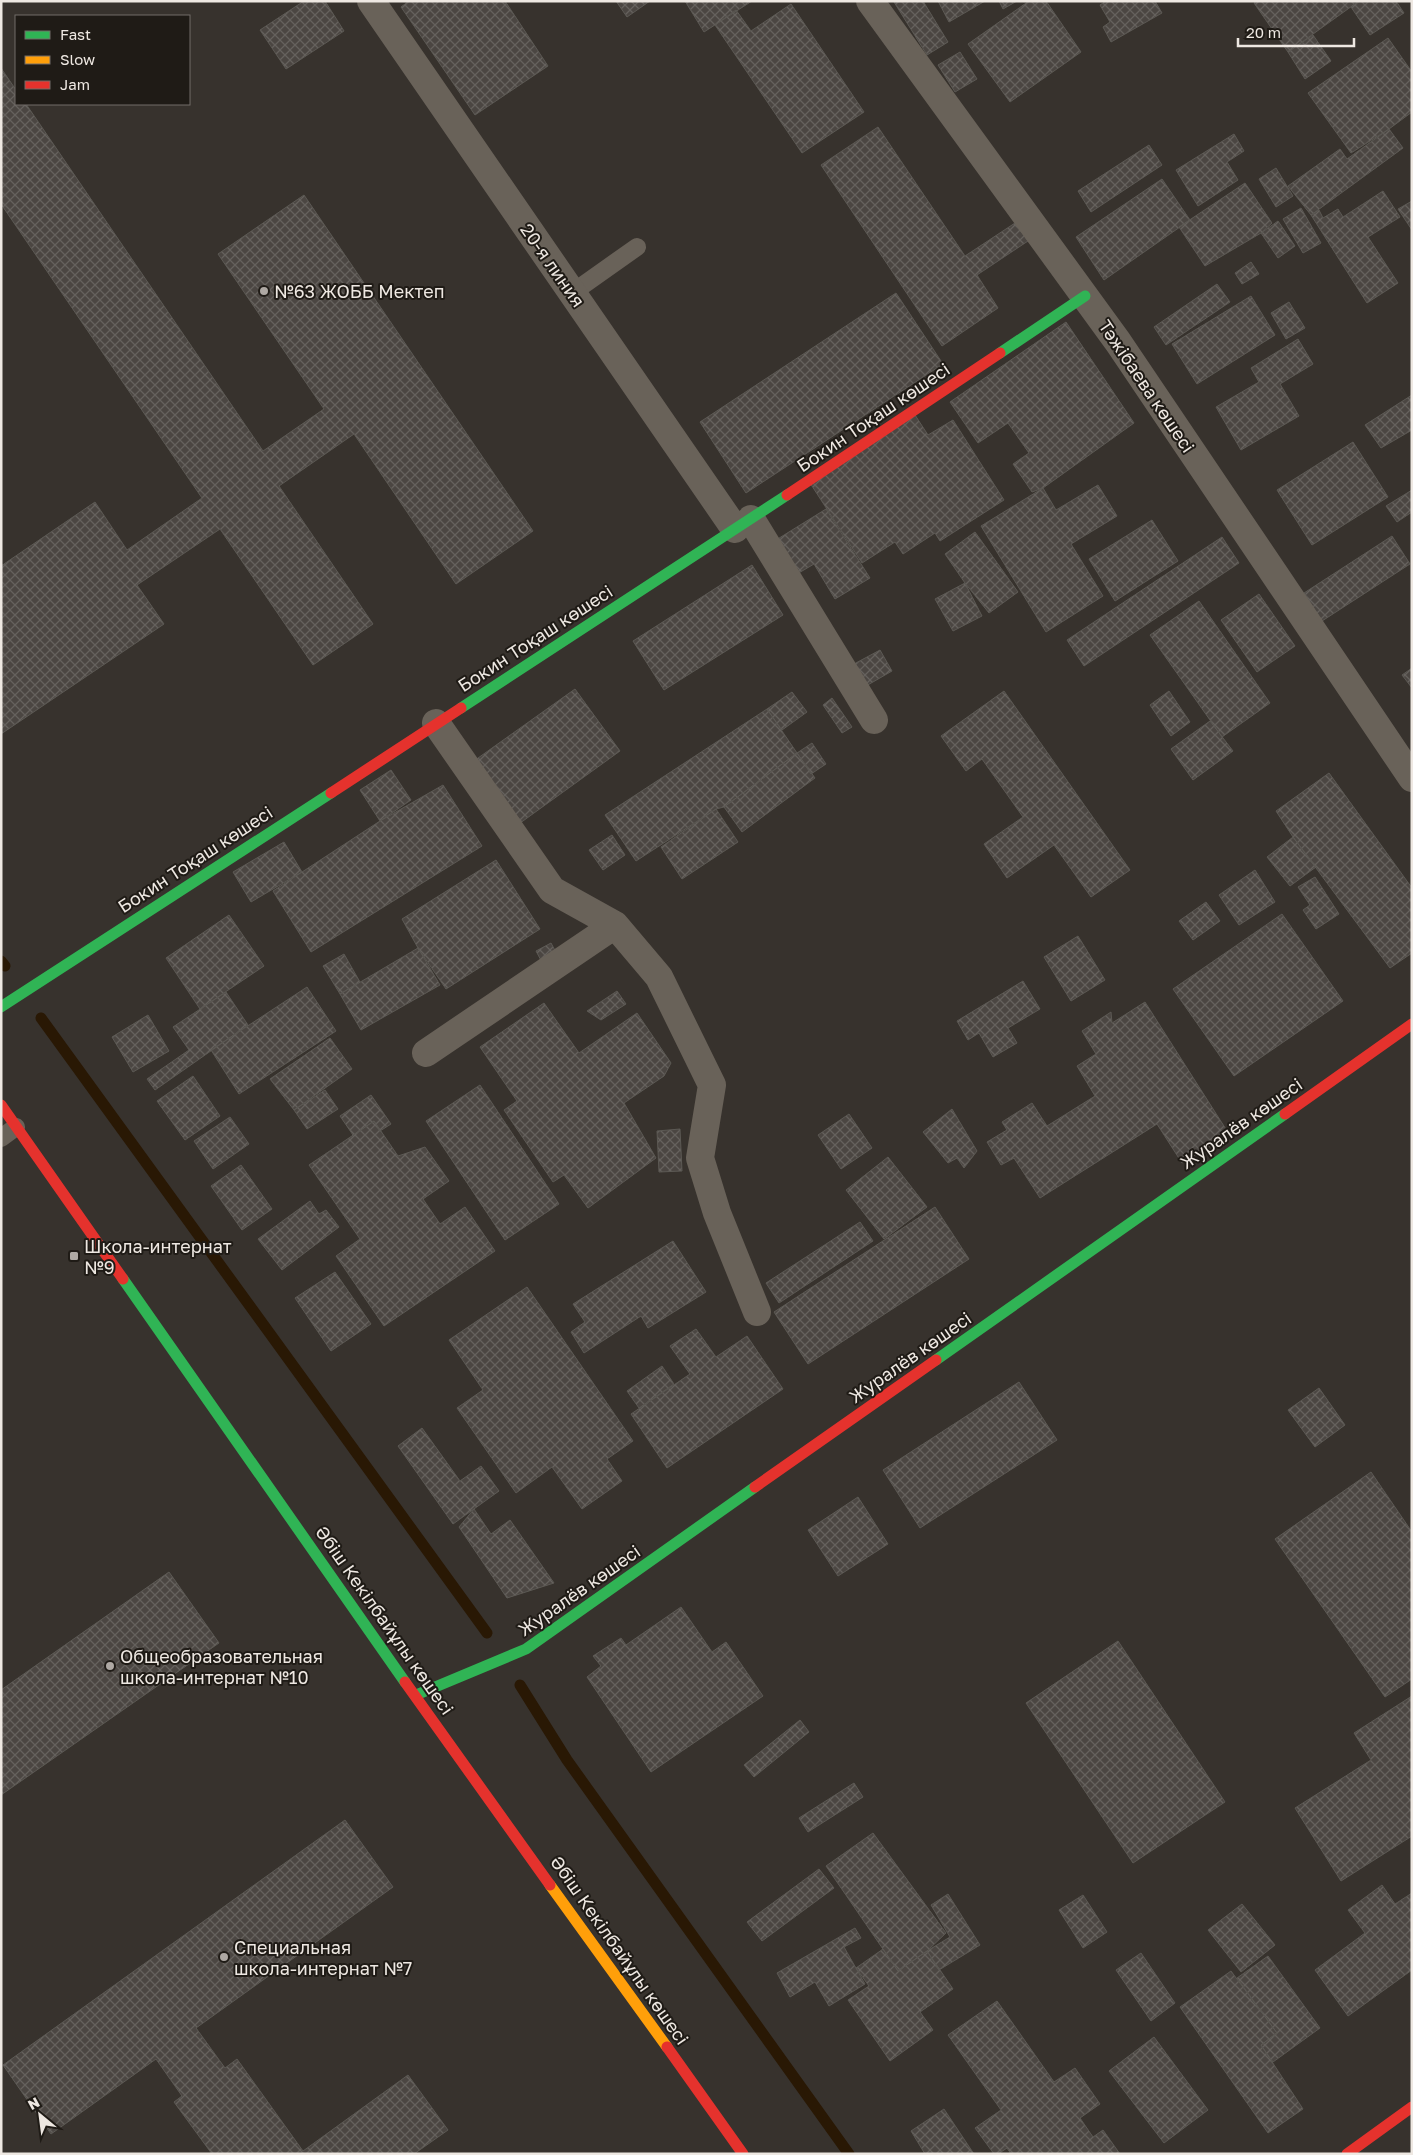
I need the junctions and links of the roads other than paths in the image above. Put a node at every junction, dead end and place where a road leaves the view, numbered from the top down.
1 (372, 1) edge
2 (870, 1) edge
3 (637, 247) dead end
4 (572, 293) junction
5 (1085, 296) junction
6 (743, 524) junction
7 (874, 720) dead end
8 (436, 723) junction
9 (1412, 778) edge
10 (615, 925) junction
11 (1, 1007) edge
12 (1412, 1024) edge
13 (426, 1054) dead end
14 (1, 1106) edge
15 (16, 1127) junction
16 (1, 1138) edge
17 (757, 1312) dead end
18 (416, 1694) junction
19 (1412, 2107) edge
20 (743, 2154) edge
21 (1347, 2154) edge

1 - 4 street, 20-я линия
2 - 5 street, Тәжібаева көшесі
3 - 4 lane
4 - 6 street, 20-я линия
5 - 6 street, Бокин Тоқаш көшесі
5 - 9 street, Тәжібаева көшесі
6 - 7 street, 20-я линия
6 - 8 street, Бокин Тоқаш көшесі
8 - 10 street
8 - 11 street, Бокин Тоқаш көшесі
10 - 13 street
10 - 17 street
12 - 18 street, Журалёв көшесі
14 - 15 street, Әбіш Кекілбайұлы көшесі
15 - 16 lane
15 - 18 street, Әбіш Кекілбайұлы көшесі
18 - 20 street, Әбіш Кекілбайұлы көшесі
19 - 21 street

